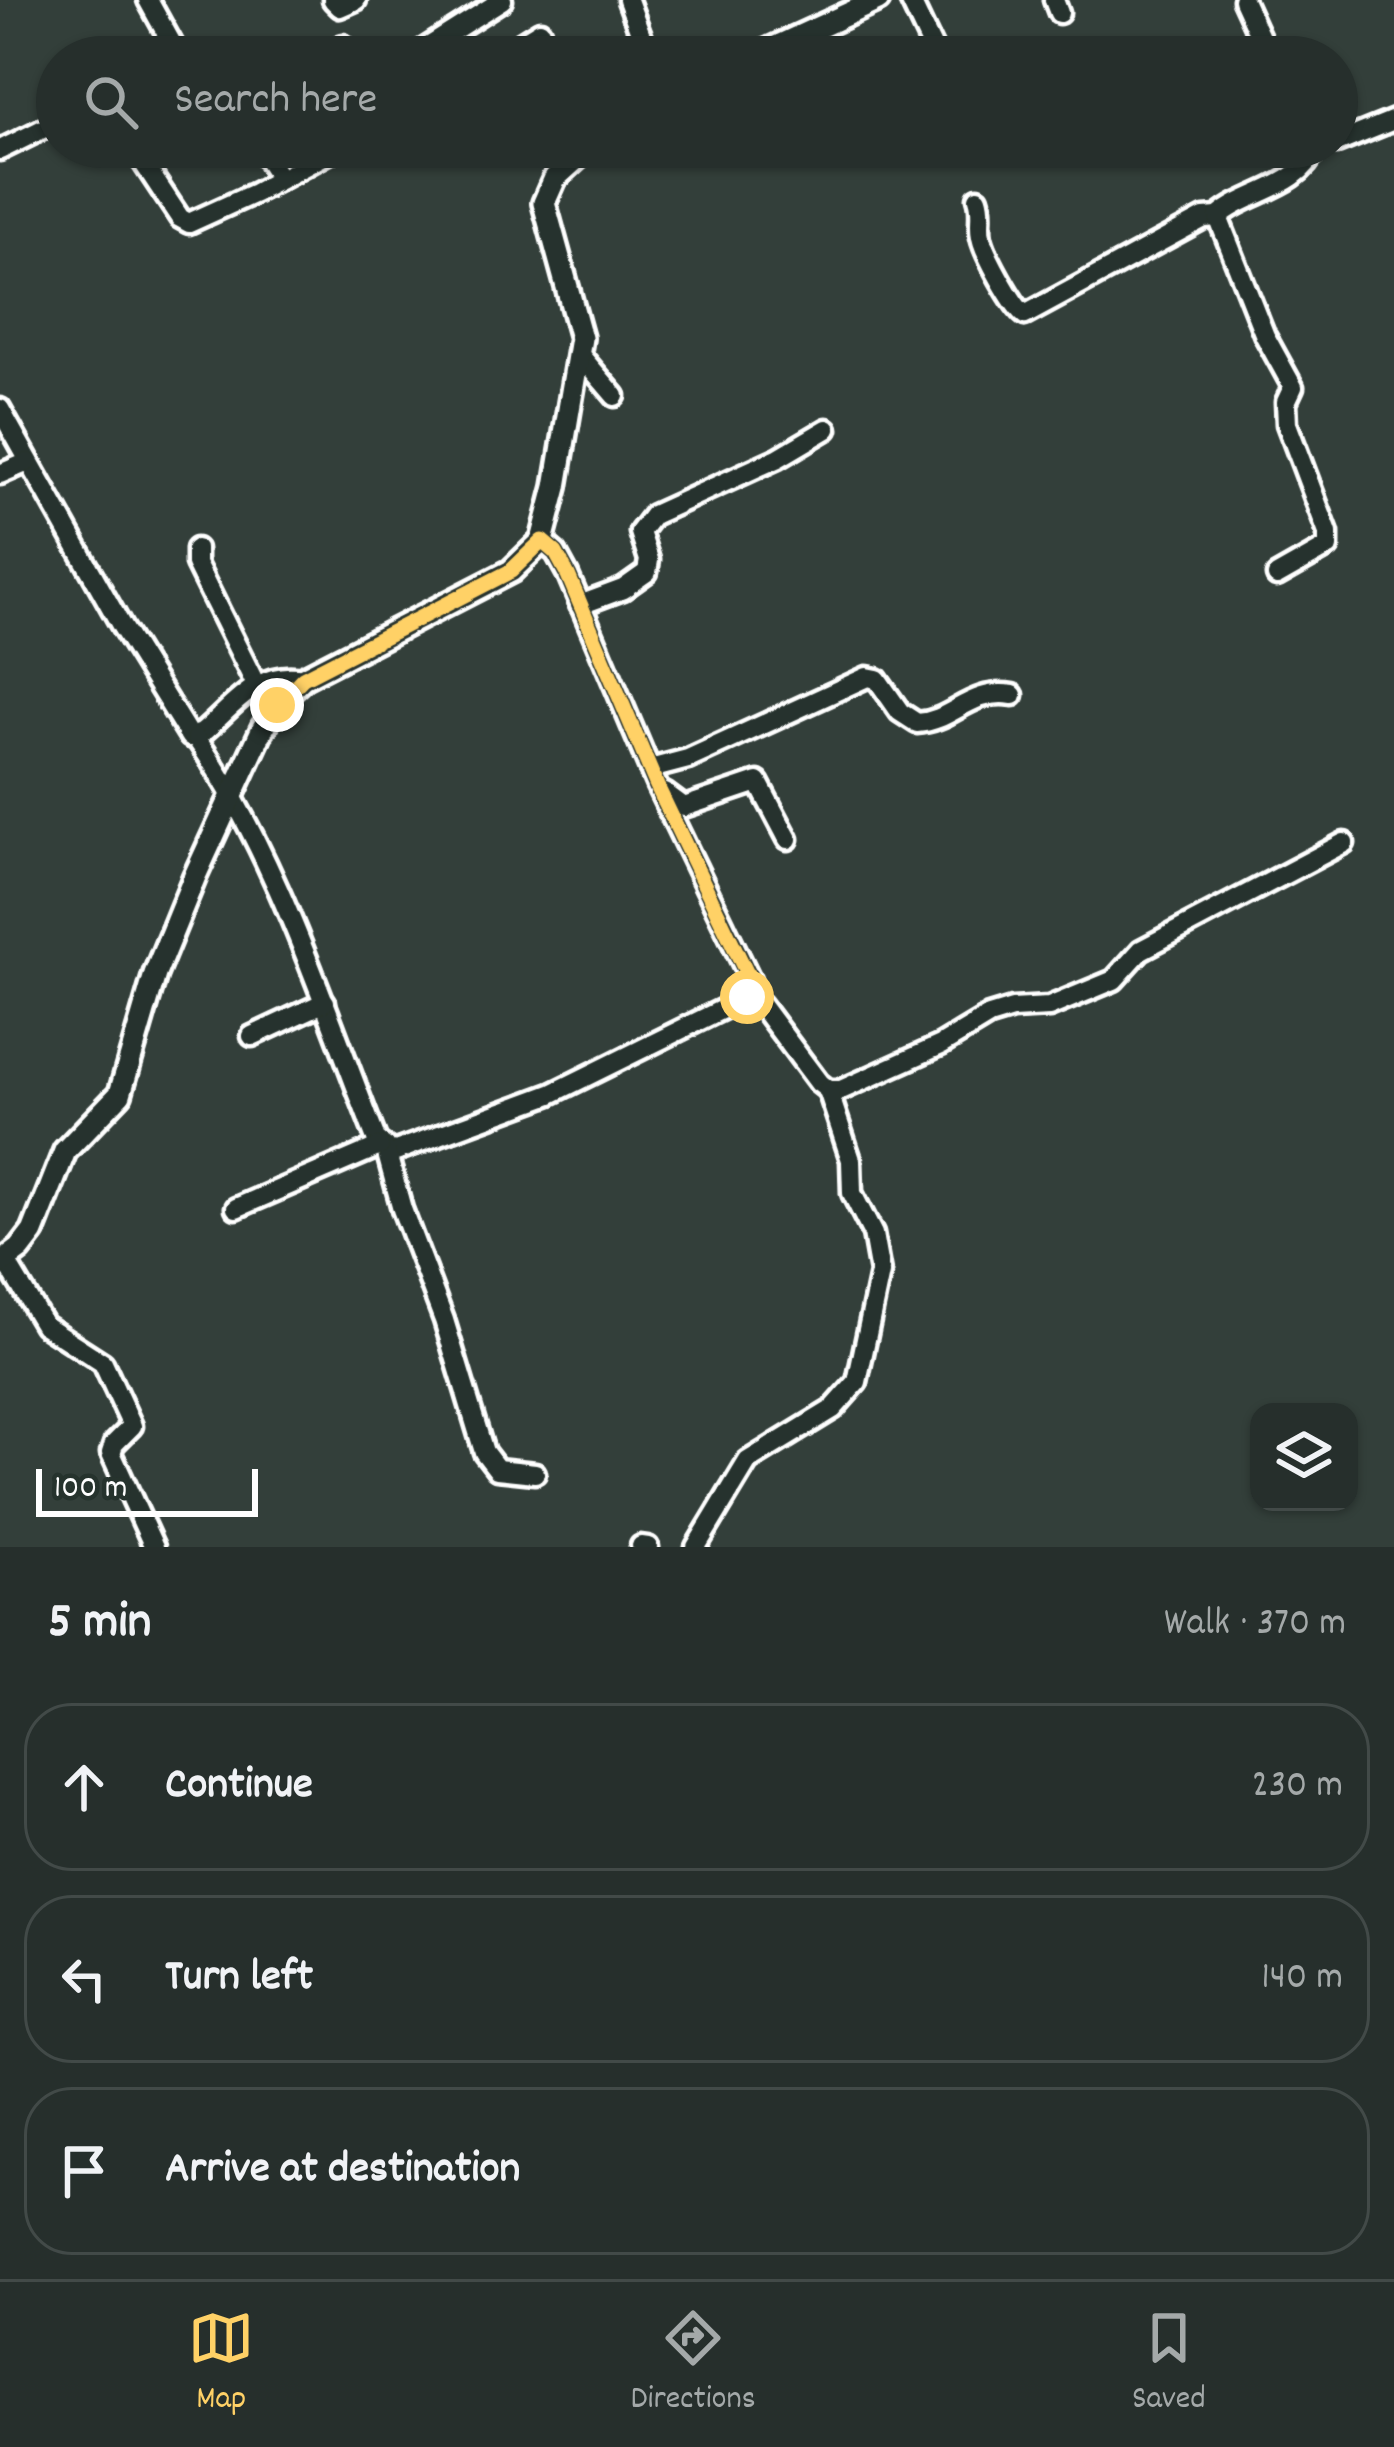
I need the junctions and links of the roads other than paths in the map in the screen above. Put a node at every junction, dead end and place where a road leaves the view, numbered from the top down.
1 (148, 0) edge
2 (333, 0) edge
3 (356, 0) edge
4 (502, 0) edge
5 (628, 0) edge
6 (878, 0) edge
7 (910, 0) edge
8 (1243, 0) edge
9 (540, 31) dead end
10 (166, 36) edge
11 (445, 36) edge
12 (532, 36) edge
13 (642, 36) edge
14 (800, 36) edge
15 (927, 36) edge
16 (1259, 36) edge
17 (1394, 120) edge
18 (36, 132) edge
19 (1358, 135) edge
20 (0, 150) edge
21 (148, 168) edge
22 (273, 168) edge
23 (301, 168) edge
24 (566, 168) edge
25 (1304, 168) edge
26 (280, 179) junction
27 (978, 198) dead end
28 (1218, 218) junction
29 (580, 355) junction
30 (615, 396) dead end
31 (0, 409) edge
32 (826, 429) dead end
33 (28, 462) junction
34 (0, 474) edge
35 (542, 541) junction
36 (196, 549) dead end
37 (1276, 576) dead end
38 (580, 605) junction
39 (303, 678) junction
40 (256, 685) junction
41 (1013, 695) dead end
42 (196, 738) junction
43 (654, 777) junction
44 (233, 793) junction
45 (788, 839) dead end
46 (1344, 843) dead end
47 (754, 998) junction
48 (325, 1002) junction
49 (252, 1036) dead end
50 (828, 1090) junction
51 (383, 1148) junction
52 (236, 1208) dead end
53 (3, 1262) edge
54 (535, 1473) dead end
55 (154, 1547) edge
56 (696, 1547) edge

1 - 10 street
2 - 3 street
4 - 11 street
5 - 13 street
6 - 14 street
7 - 15 street
8 - 16 street
9 - 12 street
17 - 19 street
18 - 20 street
21 - 26 street
22 - 26 street
23 - 26 street
24 - 29 street
25 - 28 street
27 - 28 street
28 - 37 street
29 - 30 street
29 - 35 street
31 - 33 street
32 - 38 street
33 - 34 street
33 - 42 street
35 - 38 street
35 - 39 street
36 - 40 street
38 - 43 street
39 - 40 street
39 - 44 street
40 - 42 street
41 - 43 street
42 - 44 street
43 - 45 street
43 - 47 street
44 - 48 street
44 - 53 street
46 - 50 street
47 - 50 street
47 - 51 street
48 - 49 street
48 - 51 street
50 - 56 street
51 - 52 street
51 - 54 street
53 - 55 street

